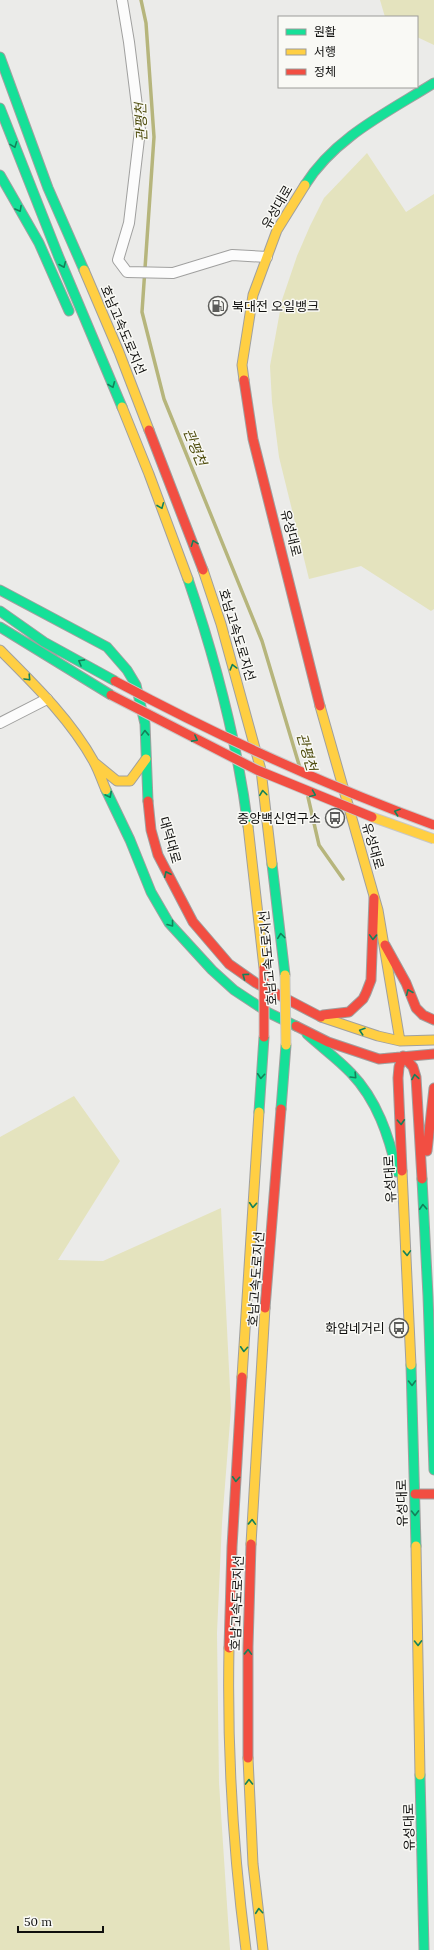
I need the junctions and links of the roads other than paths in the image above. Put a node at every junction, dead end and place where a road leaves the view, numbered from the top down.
1 (122, 0) edge
2 (0, 57) edge
3 (434, 83) edge
4 (0, 108) edge
5 (0, 175) edge
6 (267, 257) junction
7 (72, 319) dead end
8 (157, 522) dead end
9 (182, 558) junction
10 (0, 590) edge
11 (0, 611) edge
12 (0, 627) edge
13 (0, 650) edge
14 (48, 700) junction
15 (0, 723) edge
16 (146, 759) junction
17 (95, 763) junction
18 (434, 825) edge
19 (434, 839) edge
20 (374, 898) junction
21 (385, 945) junction
22 (314, 1015) junction
23 (434, 1020) edge
24 (335, 1022) junction
25 (304, 1032) junction
26 (434, 1040) edge
27 (400, 1041) junction
28 (434, 1054) edge
29 (403, 1056) junction
30 (434, 1088) edge
31 (422, 1185) junction
32 (405, 1214) junction
33 (434, 1470) edge
34 (415, 1494) junction
35 (434, 1494) edge
36 (246, 1950) edge
37 (264, 1950) edge
38 (424, 1950) edge

1 - 6 street
37 -> 2 main road, 호남고속도로지선, bridge
3 - 6 main road, 유성대로
4 -> 9 main road, 호남고속도로지선
5 -> 7 main road
6 - 20 main road, 유성대로
8 - 9 main road
9 -> 36 main road, 호남고속도로지선, bridge
16 -> 10 main road, 대덕대로
18 -> 11 main road, bridge
12 -> 19 main road, bridge
13 -> 14 main road
14 - 15 street
14 - 17 main road
16 - 17 main road
22 -> 16 main road, 대덕대로
17 -> 25 main road
20 - 21 main road, 유성대로
20 -> 22 main road
23 -> 21 main road
21 - 27 main road, 유성대로
22 - 24 main road, 대덕대로
24 - 25 main road
27 -> 24 main road, 대덕대로
25 - 29 main road
25 -> 32 main road
26 - 27 main road, 대덕대로
27 - 29 main road, 유성대로
28 - 29 main road
31 -> 29 main road, 유성대로
29 -> 32 main road, 유성대로
30 - 31 main road
33 -> 31 main road, 유성대로
32 -> 34 main road, 유성대로
34 - 35 main road
34 -> 38 main road, 유성대로

